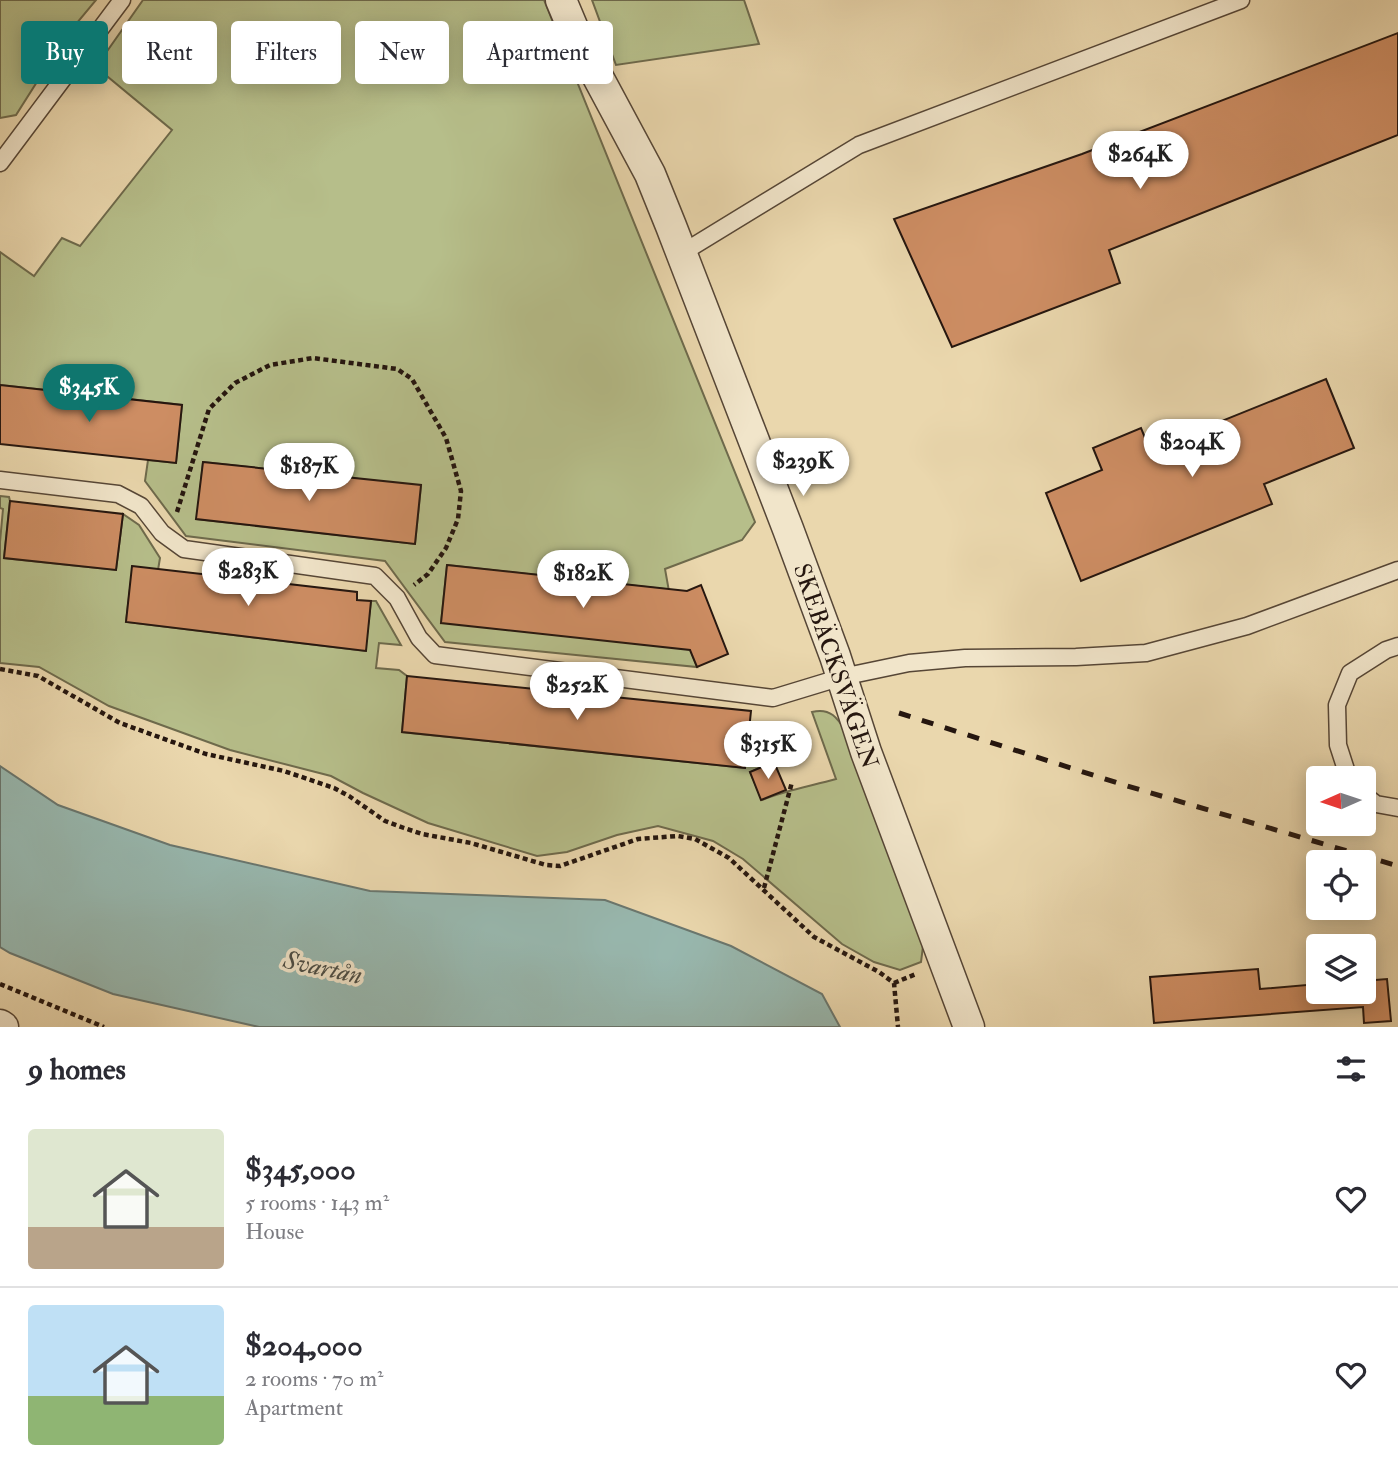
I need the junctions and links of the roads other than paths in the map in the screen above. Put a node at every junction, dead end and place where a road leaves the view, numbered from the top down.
1 (122, 0) edge
2 (561, 0) edge
3 (1241, 0) edge
4 (0, 163) edge
5 (682, 253) junction
6 (0, 480) edge
7 (1398, 570) edge
8 (1398, 646) edge
9 (842, 677) junction
10 (1345, 766) edge
11 (1376, 804) edge
12 (1398, 808) edge
13 (969, 1027) edge

1 - 4 lane
2 - 5 street, SKEBÄCKSVÄGEN
3 - 5 lane
5 - 9 street, SKEBÄCKSVÄGEN
6 - 9 lane
7 - 9 lane
8 - 10 lane
9 - 13 street, SKEBÄCKSVÄGEN
11 - 12 lane

